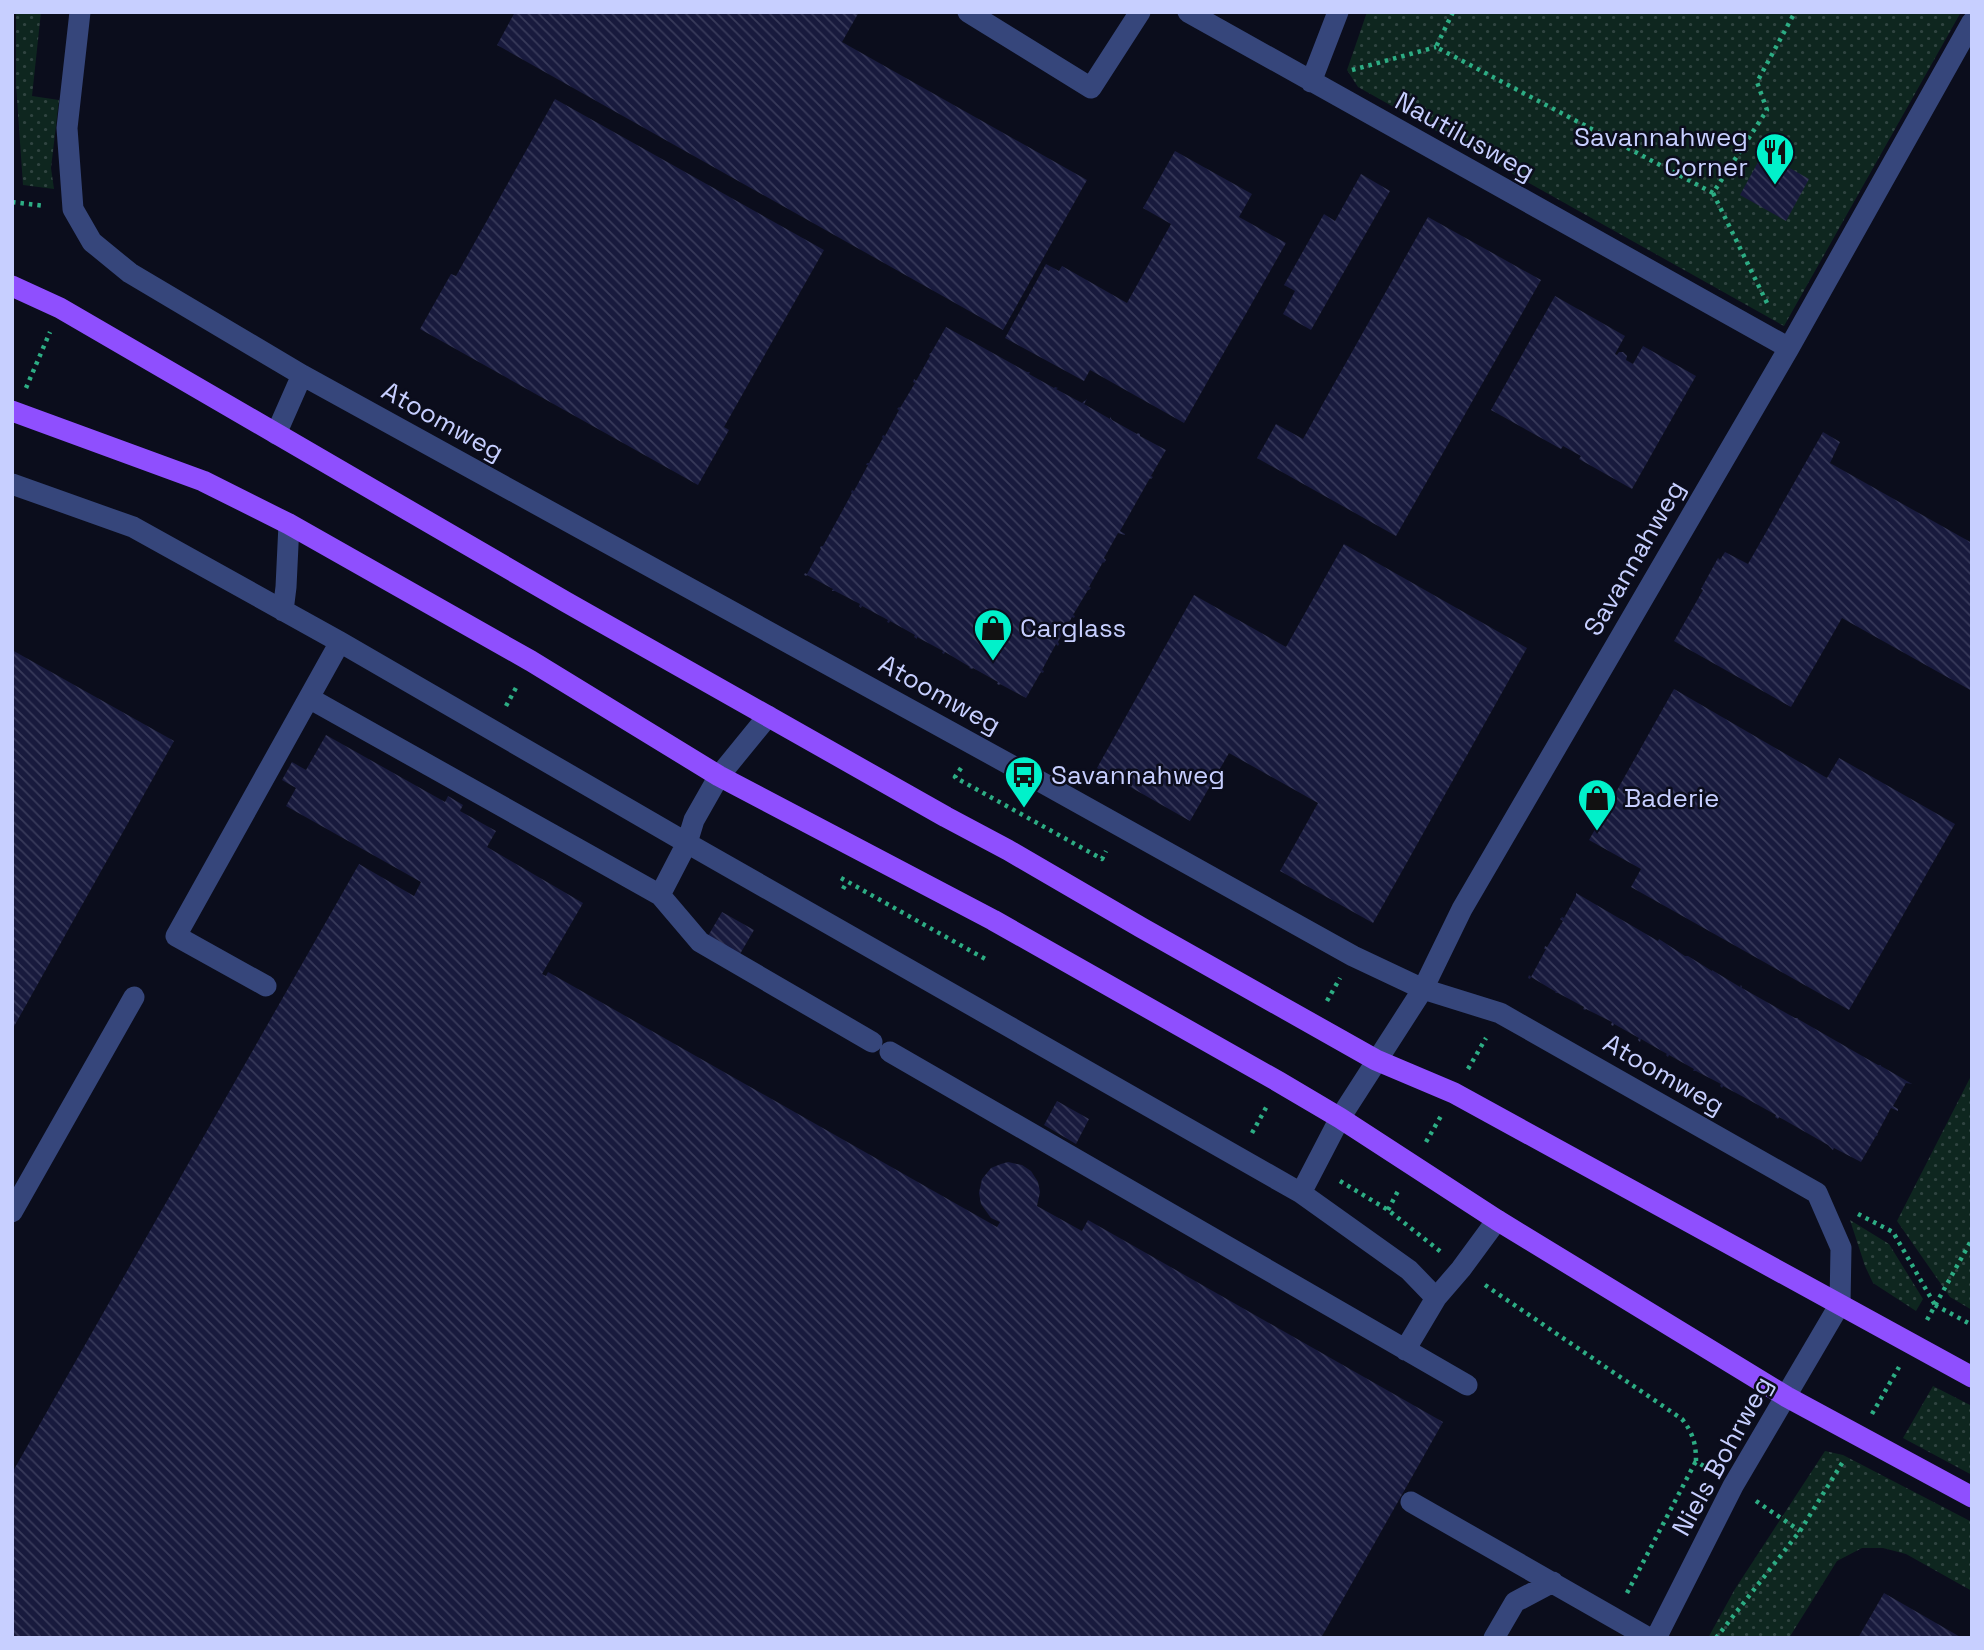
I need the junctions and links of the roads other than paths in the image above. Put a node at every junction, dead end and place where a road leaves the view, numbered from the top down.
1 (80, 12) edge
2 (968, 12) edge
3 (1140, 12) edge
4 (1188, 12) edge
5 (1338, 12) edge
6 (1972, 22) edge
7 (1311, 82) junction
8 (12, 286) edge
9 (1789, 348) junction
10 (302, 376) junction
11 (12, 411) edge
12 (276, 434) junction
13 (12, 484) edge
14 (289, 524) junction
15 (283, 611) junction
16 (340, 642) junction
17 (309, 698) junction
18 (768, 716) junction
19 (719, 776) junction
20 (687, 843) junction
21 (660, 895) junction
22 (266, 986) dead end
23 (1423, 989) junction
24 (134, 997) dead end
25 (1376, 1060) junction
26 (1340, 1118) junction
27 (1301, 1193) junction
28 (12, 1212) edge
29 (1497, 1220) junction
30 (1436, 1298) junction
31 (1840, 1304) junction
32 (1405, 1350) junction
33 (1972, 1377) edge
34 (1467, 1385) dead end
35 (1787, 1396) junction
36 (1972, 1497) edge
37 (1411, 1502) dead end
38 (1553, 1582) junction
39 (1494, 1638) edge
40 (1649, 1638) edge
41 (1656, 1638) edge

1 - 10 street, Atoomweg
2 - 3 street
4 - 7 street, Nautilusweg
5 - 7 street
6 - 9 street, Savannahweg
7 - 9 street, Nautilusweg
8 - 12 main road
9 - 23 street, Savannahweg
10 - 12 street
10 - 23 street, Atoomweg
11 - 14 main road
12 - 18 main road
13 - 15 street
14 - 15 street
14 - 19 main road
15 - 16 street
16 - 17 street
16 - 20 street
17 - 21 street
17 - 22 street
18 - 19 street
18 - 25 main road
19 - 20 street
19 - 26 main road
20 - 21 street
20 - 27 street
21 - 32 street
23 - 25 street, Savannahweg
23 - 31 street, Atoomweg
24 - 28 street
25 - 26 street, Savannahweg
25 - 31 main road
26 - 27 street
26 - 29 main road
27 - 30 street
29 - 30 street
29 - 35 main road
30 - 32 street
31 - 33 main road
31 - 35 street, Niels Bohrweg
32 - 34 street
35 - 36 main road
35 - 41 street, Niels Bohrweg
37 - 38 street
38 - 39 street
38 - 40 street

